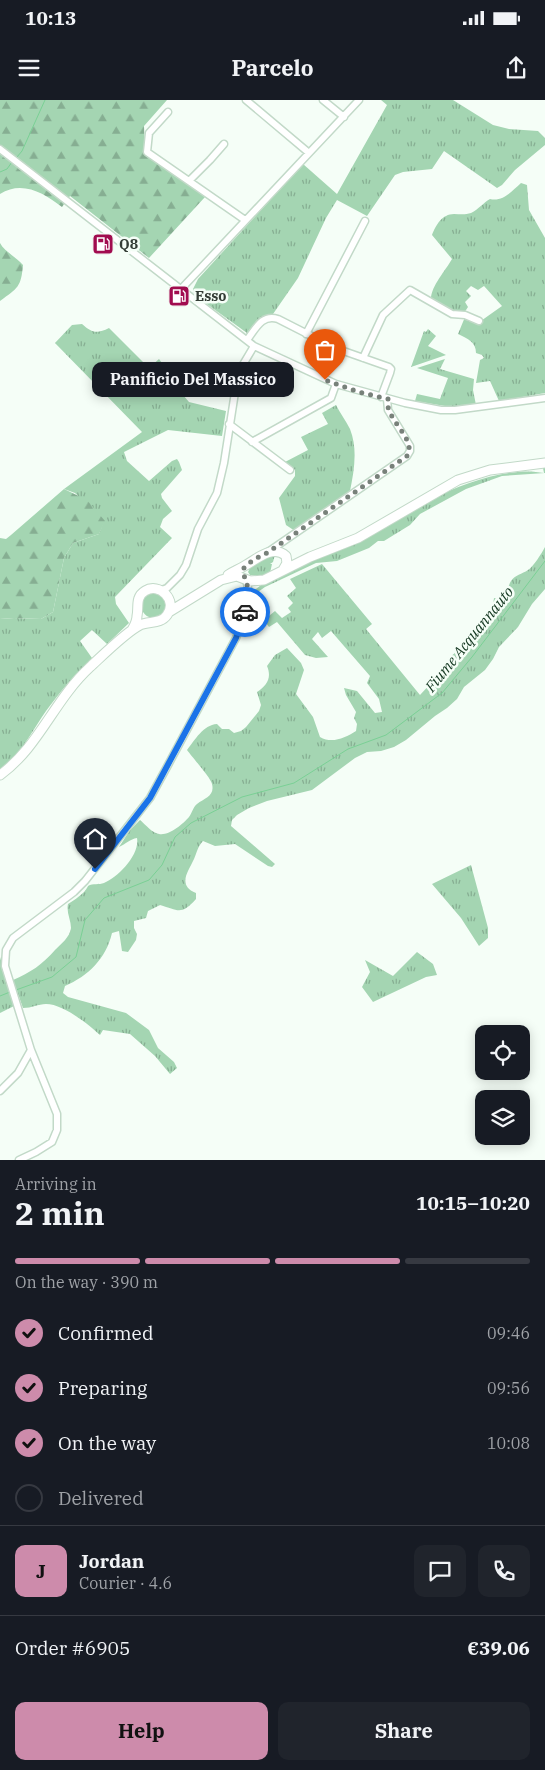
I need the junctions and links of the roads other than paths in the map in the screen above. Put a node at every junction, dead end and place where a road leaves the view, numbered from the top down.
1 (246, 100) edge
2 (322, 100) edge
3 (359, 100) edge
4 (168, 112) dead end
5 (344, 116) junction
6 (224, 144) dead end
7 (0, 149) edge
8 (309, 154) junction
9 (188, 181) junction
10 (245, 220) junction
11 (365, 221) dead end
12 (182, 288) junction
13 (479, 321) dead end
14 (306, 334) junction
15 (247, 340) junction
16 (254, 346) junction
17 (273, 355) junction
18 (363, 358) junction
19 (244, 360) junction
20 (336, 384) junction
21 (384, 398) junction
22 (545, 398) edge
23 (228, 424) junction
24 (252, 442) junction
25 (545, 464) edge
26 (290, 470) dead end
27 (284, 542) junction
28 (267, 553) junction
29 (285, 556) junction
30 (310, 557) junction
31 (248, 564) junction
32 (283, 570) junction
33 (246, 578) junction
34 (221, 580) junction
35 (264, 580) junction
36 (248, 593) junction
37 (166, 595) junction
38 (183, 603) junction
39 (138, 609) junction
40 (169, 612) junction
41 (152, 622) junction
42 (132, 630) junction
43 (0, 775) edge
44 (31, 1050) junction
45 (0, 1091) edge
46 (19, 1160) edge

1 - 8 street
2 - 5 street
3 - 5 street
4 - 9 street
5 - 8 street
6 - 9 street
7 - 12 street
8 - 10 street
9 - 10 street
10 - 12 street
11 - 14 street
12 - 15 street
13 - 18 street
14 - 15 street
14 - 18 street
15 - 16 street
16 - 17 street
16 - 19 street
17 - 19 street
17 - 20 street
18 - 21 street
19 - 23 street
20 - 21 street
20 - 24 street
21 - 22 street
21 - 27 street
23 - 24 street
23 - 37 street
24 - 26 street
25 - 30 main road
27 - 28 street
27 - 29 street
28 - 29 main road
28 - 31 main road
29 - 30 main road
29 - 32 main road
30 - 32 main road
31 - 33 main road
31 - 34 main road
32 - 35 main road
33 - 34 main road
33 - 35 main road
33 - 36 street
34 - 38 main road
35 - 36 street
36 - 44 street
37 - 38 main road
37 - 39 main road
37 - 40 main road
38 - 40 main road
39 - 41 main road
39 - 42 main road
40 - 41 main road
41 - 42 main road
42 - 43 main road
44 - 45 street
44 - 46 street

